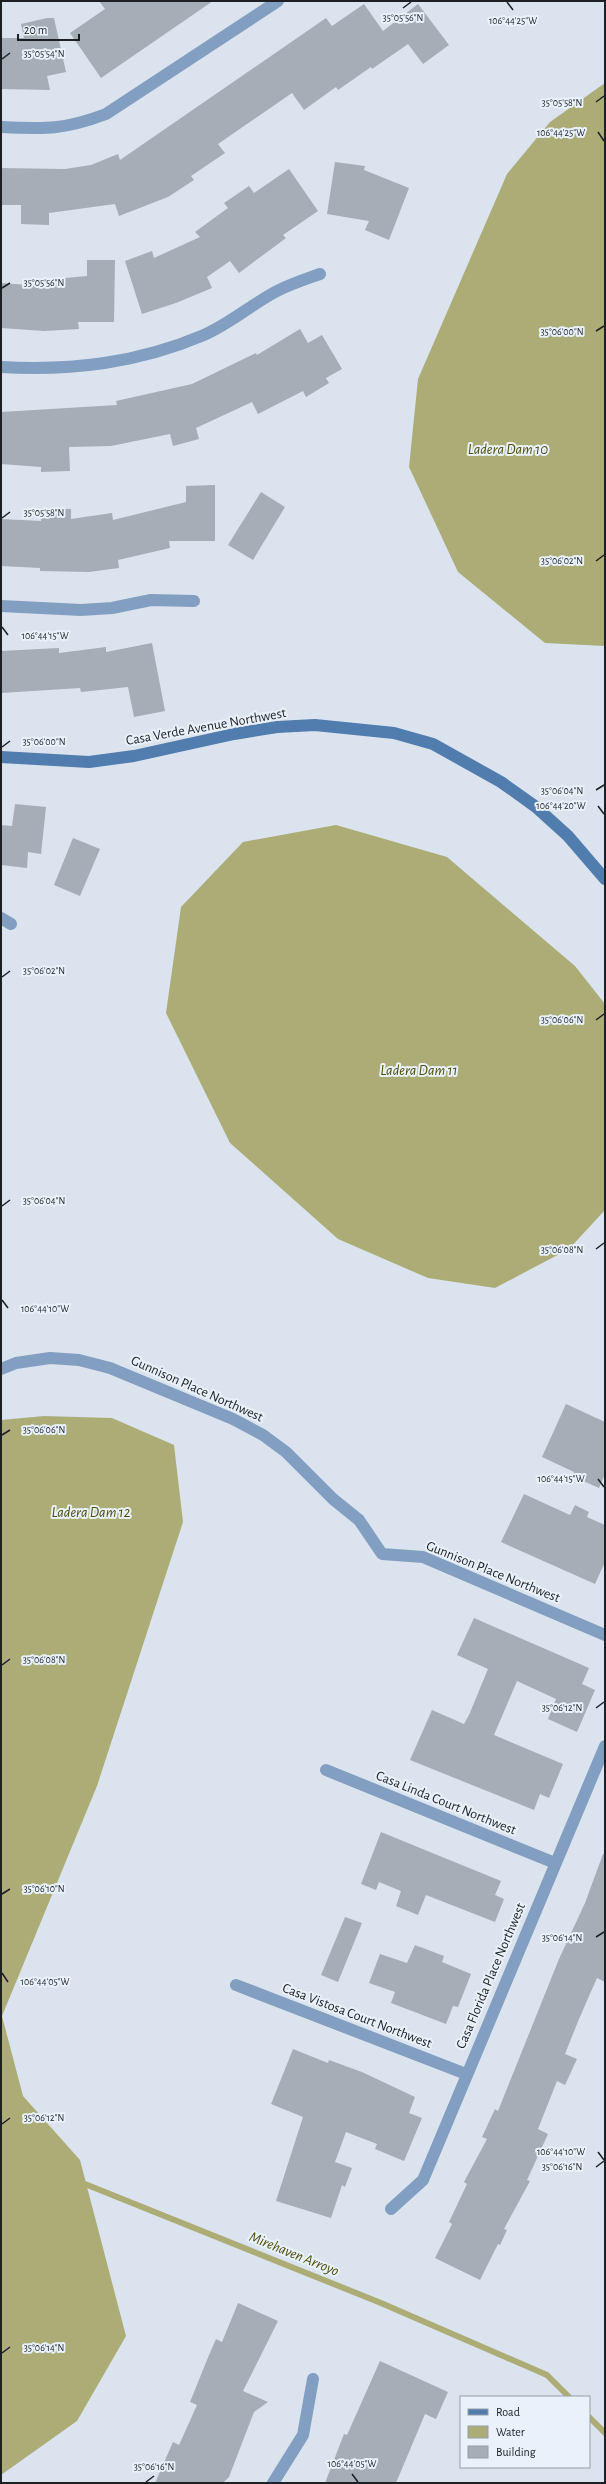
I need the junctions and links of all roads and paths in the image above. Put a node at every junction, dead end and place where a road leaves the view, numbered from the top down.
1 (278, 1) edge
2 (1, 127) edge
3 (320, 274) dead end
4 (1, 367) edge
5 (194, 601) dead end
6 (1, 606) edge
7 (1, 757) edge
8 (605, 880) edge
9 (1, 1368) edge
10 (605, 1635) edge
11 (605, 1746) edge
12 (326, 1770) dead end
13 (554, 1863) junction
14 (236, 1985) dead end
15 (466, 2074) junction
16 (392, 2209) dead end
17 (313, 2378) dead end
18 (273, 2483) edge

1 - 2 street
3 - 4 street
5 - 6 street
7 - 8 street, Casa Verde Avenue Northwest
9 - 10 street, Gunnison Place Northwest
11 - 13 street, Casa Florida Place Northwest
12 - 13 street, Casa Linda Court Northwest
13 - 15 street, Casa Florida Place Northwest
14 - 15 street, Casa Vistosa Court Northwest
15 - 16 street, Casa Florida Place Northwest
17 - 18 street

